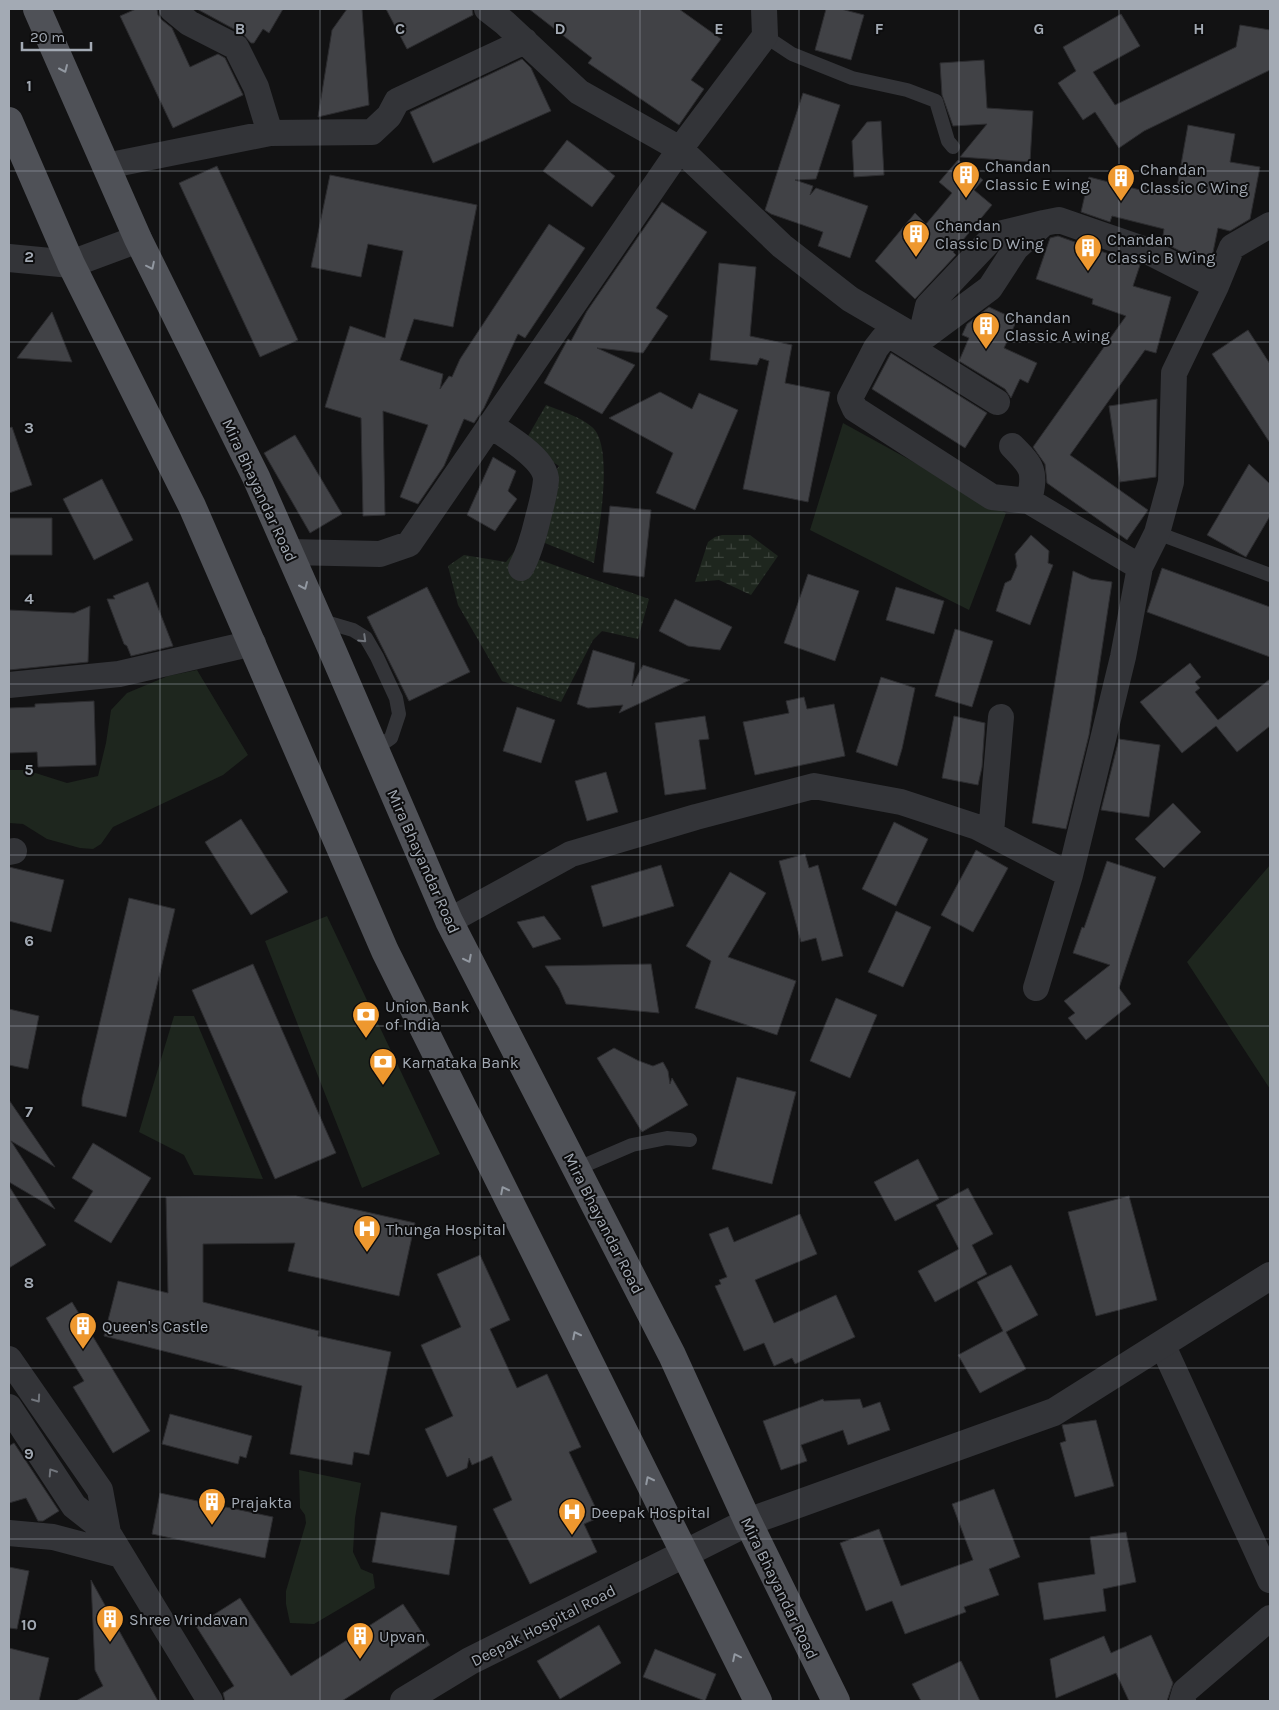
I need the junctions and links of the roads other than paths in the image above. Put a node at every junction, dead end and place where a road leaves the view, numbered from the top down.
1 (37, 9) edge
2 (172, 9) edge
3 (487, 9) edge
4 (764, 9) edge
5 (765, 36) junction
6 (525, 41) junction
7 (9, 121) edge
8 (270, 133) junction
9 (954, 147) dead end
10 (680, 149) junction
11 (106, 166) junction
12 (1270, 225) edge
13 (138, 238) junction
14 (9, 258) edge
15 (71, 264) junction
16 (1216, 286) junction
17 (997, 402) dead end
18 (490, 425) junction
19 (1012, 446) dead end
20 (1029, 501) junction
21 (1157, 533) junction
22 (289, 552) junction
23 (1140, 567) junction
24 (521, 568) dead end
25 (1270, 575) edge
26 (319, 620) junction
27 (253, 643) junction
28 (9, 685) edge
29 (1001, 717) dead end
30 (375, 749) junction
31 (991, 833) junction
32 (1070, 875) junction
33 (448, 921) junction
34 (1036, 988) dead end
35 (690, 1140) dead end
36 (576, 1169) junction
37 (1270, 1276) edge
38 (1162, 1344) junction
39 (9, 1359) edge
40 (9, 1407) edge
41 (100, 1490) junction
42 (74, 1506) junction
43 (748, 1522) junction
44 (9, 1533) edge
45 (108, 1533) junction
46 (685, 1553) junction
47 (121, 1555) junction
48 (1270, 1580) edge
49 (1270, 1618) edge
50 (210, 1701) edge
51 (404, 1701) edge
52 (758, 1701) edge
53 (836, 1701) edge
54 (1182, 1701) edge

1 -> 11 main road, Mira Bhayandar Road
2 - 8 street
3 - 6 street
4 - 5 street
5 - 9 lane
5 - 10 street
6 - 8 street
6 - 10 street
7 - 15 main road
8 - 11 street
10 - 16 street
10 - 18 street
11 - 13 main road, Mira Bhayandar Road
12 - 16 street
13 - 15 street
13 -> 22 main road, Mira Bhayandar Road
14 - 15 street
15 - 27 main road
16 - 21 street
17 - 20 street
18 - 22 street
18 - 24 street
19 - 20 street
20 - 23 street
21 - 23 street
21 - 25 lane
22 -> 26 main road, Mira Bhayandar Road
23 - 32 street
26 - 30 main road, Mira Bhayandar Road
26 -> 30 lane
27 - 28 street
46 -> 27 main road
29 - 31 street
30 - 33 main road, Mira Bhayandar Road
31 - 32 street
31 - 33 street
32 - 34 street
33 -> 36 main road, Mira Bhayandar Road
35 - 36 lane
36 - 43 main road, Mira Bhayandar Road
37 - 38 street, Deepak Hospital Road
38 - 43 street, Deepak Hospital Road
38 - 48 street
39 -> 41 street
42 -> 40 street
41 - 42 street
41 - 45 street
42 - 45 street
43 - 46 street, Deepak Hospital Road
43 - 53 main road, Mira Bhayandar Road
44 - 47 street
45 - 47 street
46 - 51 street, Deepak Hospital Road
52 -> 46 main road
47 - 50 street
49 - 54 street

